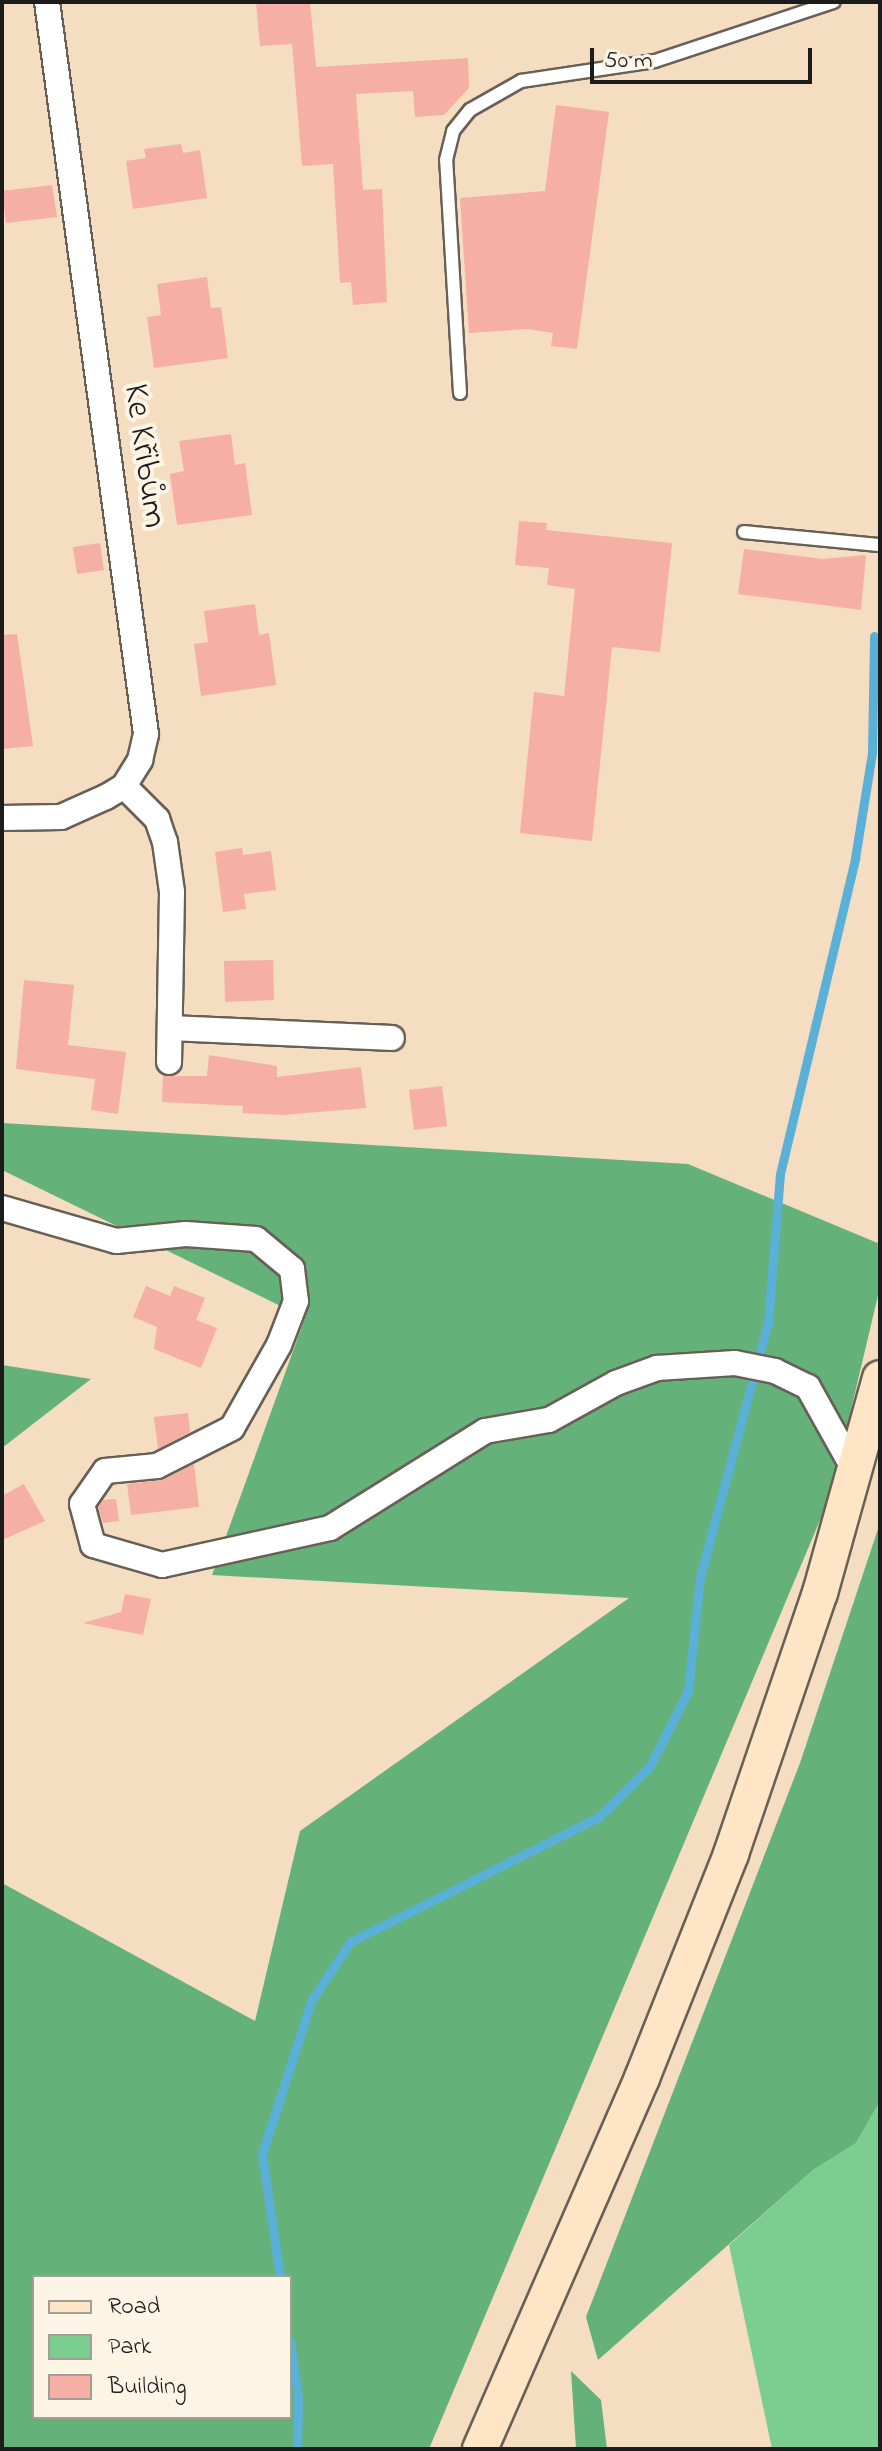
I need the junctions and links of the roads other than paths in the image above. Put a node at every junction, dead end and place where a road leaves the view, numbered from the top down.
1 (47, 2) edge
2 (833, 2) edge
3 (460, 393) dead end
4 (744, 532) dead end
5 (880, 545) edge
6 (124, 786) junction
7 (2, 818) edge
8 (171, 1028) junction
9 (392, 1038) dead end
10 (169, 1062) dead end
11 (2, 1208) edge
12 (880, 1378) edge
13 (856, 1473) junction
14 (480, 2449) edge

1 - 6 street, Ke Křibům
2 - 3 lane
4 - 5 lane
6 - 7 street
6 - 8 street
8 - 9 street
8 - 10 street
11 - 13 street
12 - 13 main road
13 - 14 main road

